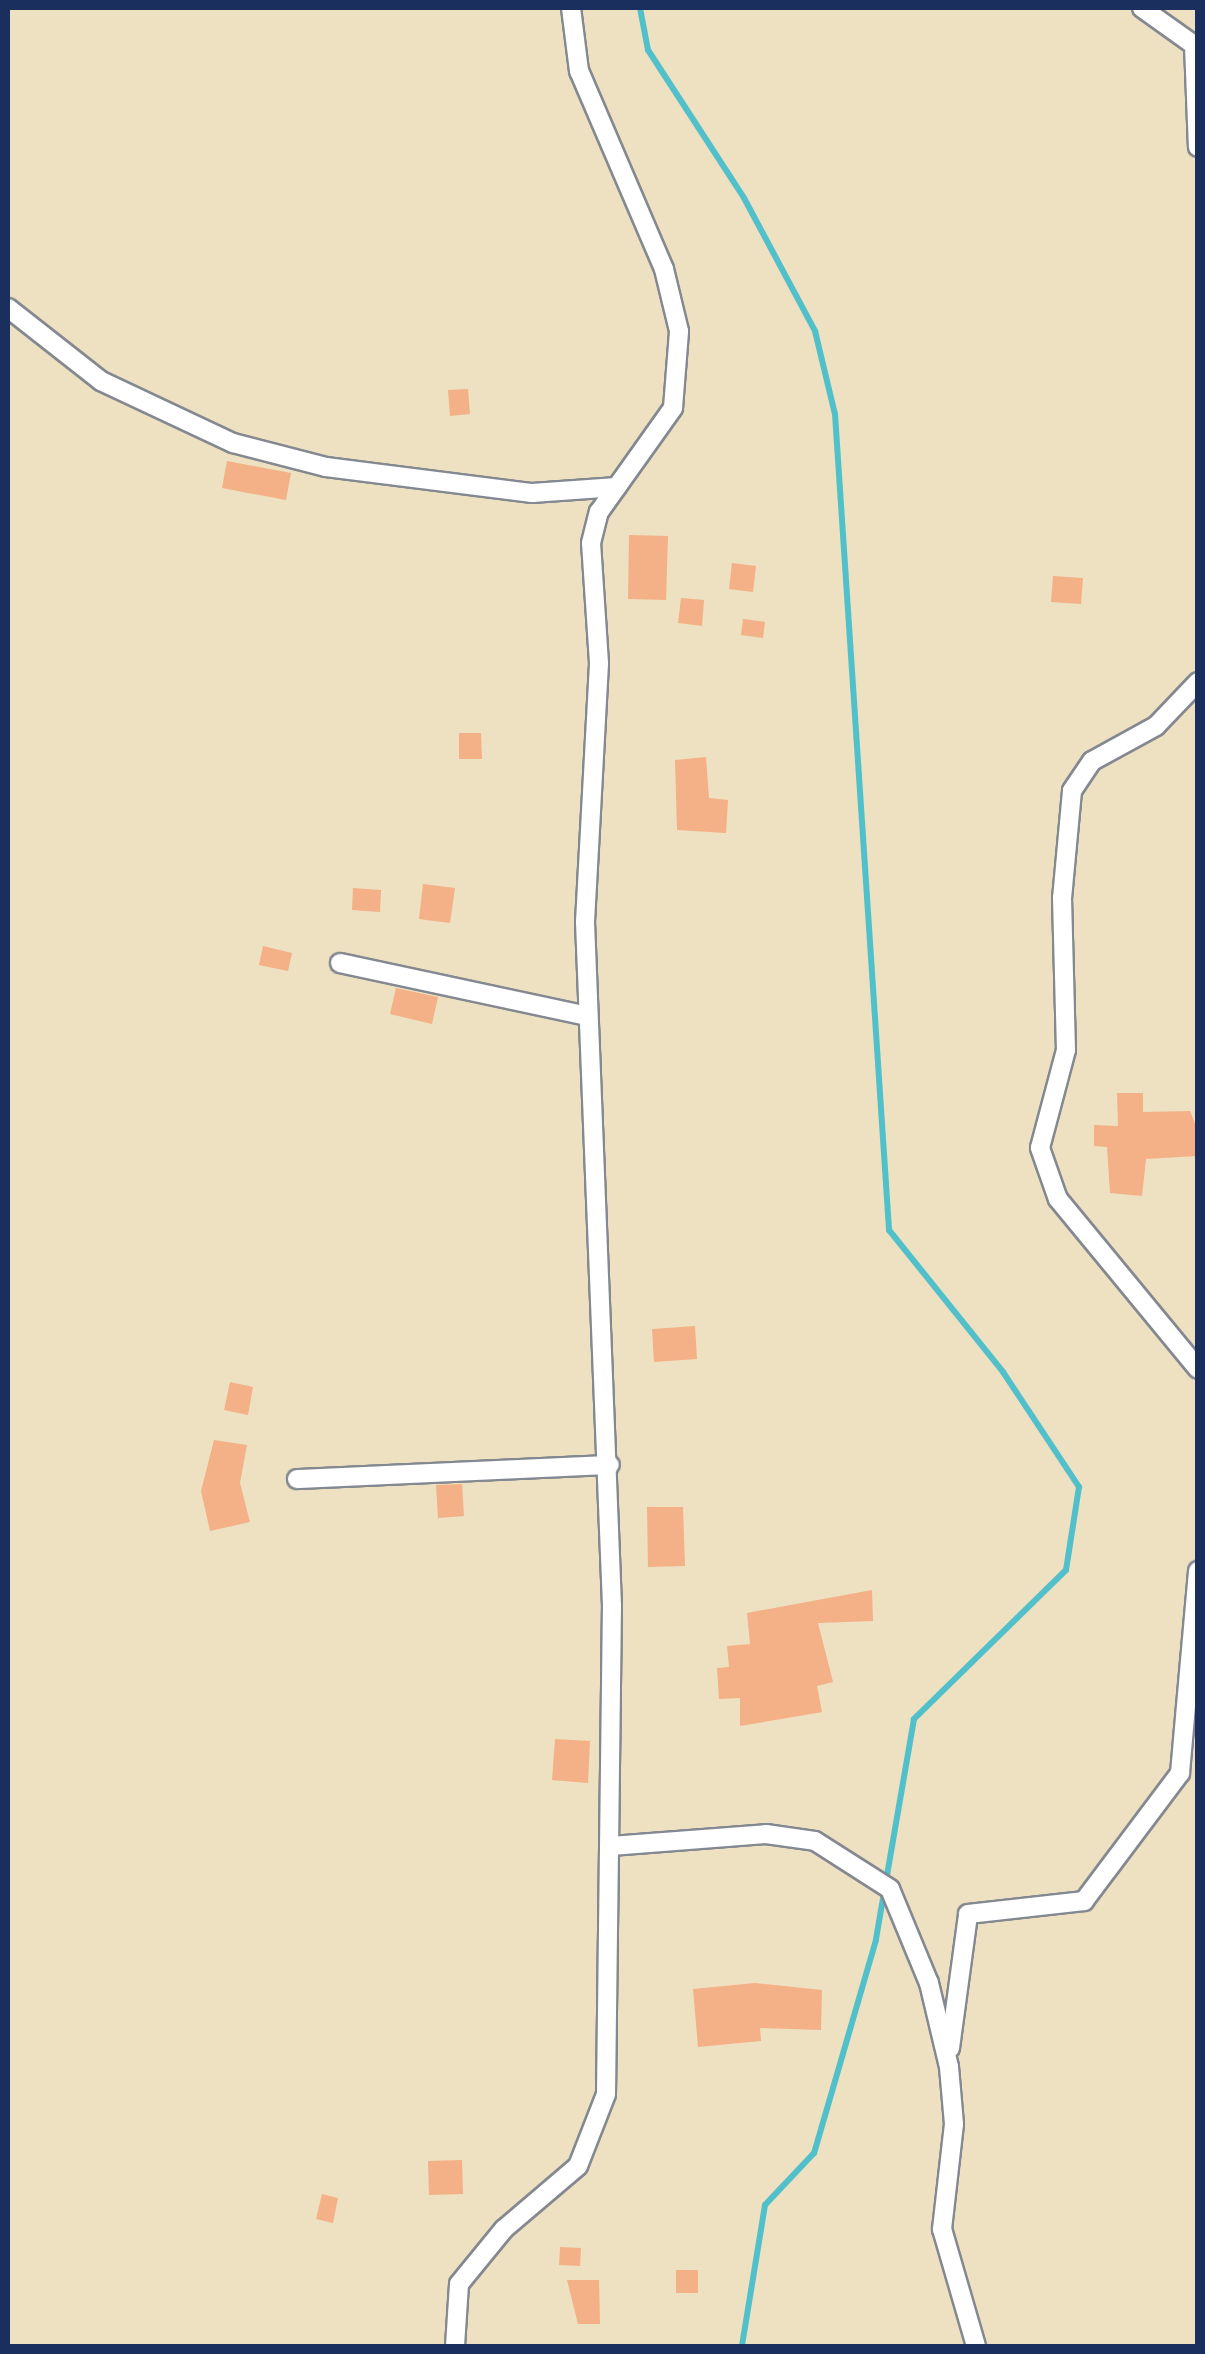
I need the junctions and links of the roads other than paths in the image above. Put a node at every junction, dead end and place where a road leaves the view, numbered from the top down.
1 (572, 8) edge
2 (1142, 8) edge
3 (1198, 147) edge
4 (8, 308) edge
5 (617, 487) junction
6 (1198, 682) edge
7 (340, 964) dead end
8 (587, 1016) junction
9 (1198, 1369) edge
10 (610, 1465) junction
11 (297, 1479) dead end
12 (1198, 1571) edge
13 (611, 1846) junction
14 (949, 2066) junction
15 (454, 2346) edge
16 (976, 2346) edge

1 - 5 street
2 - 3 street
4 - 5 street
5 - 8 street
6 - 9 street
7 - 8 street
8 - 10 street
10 - 11 street
10 - 13 street
12 - 14 street
13 - 14 street
13 - 15 street
14 - 16 street

